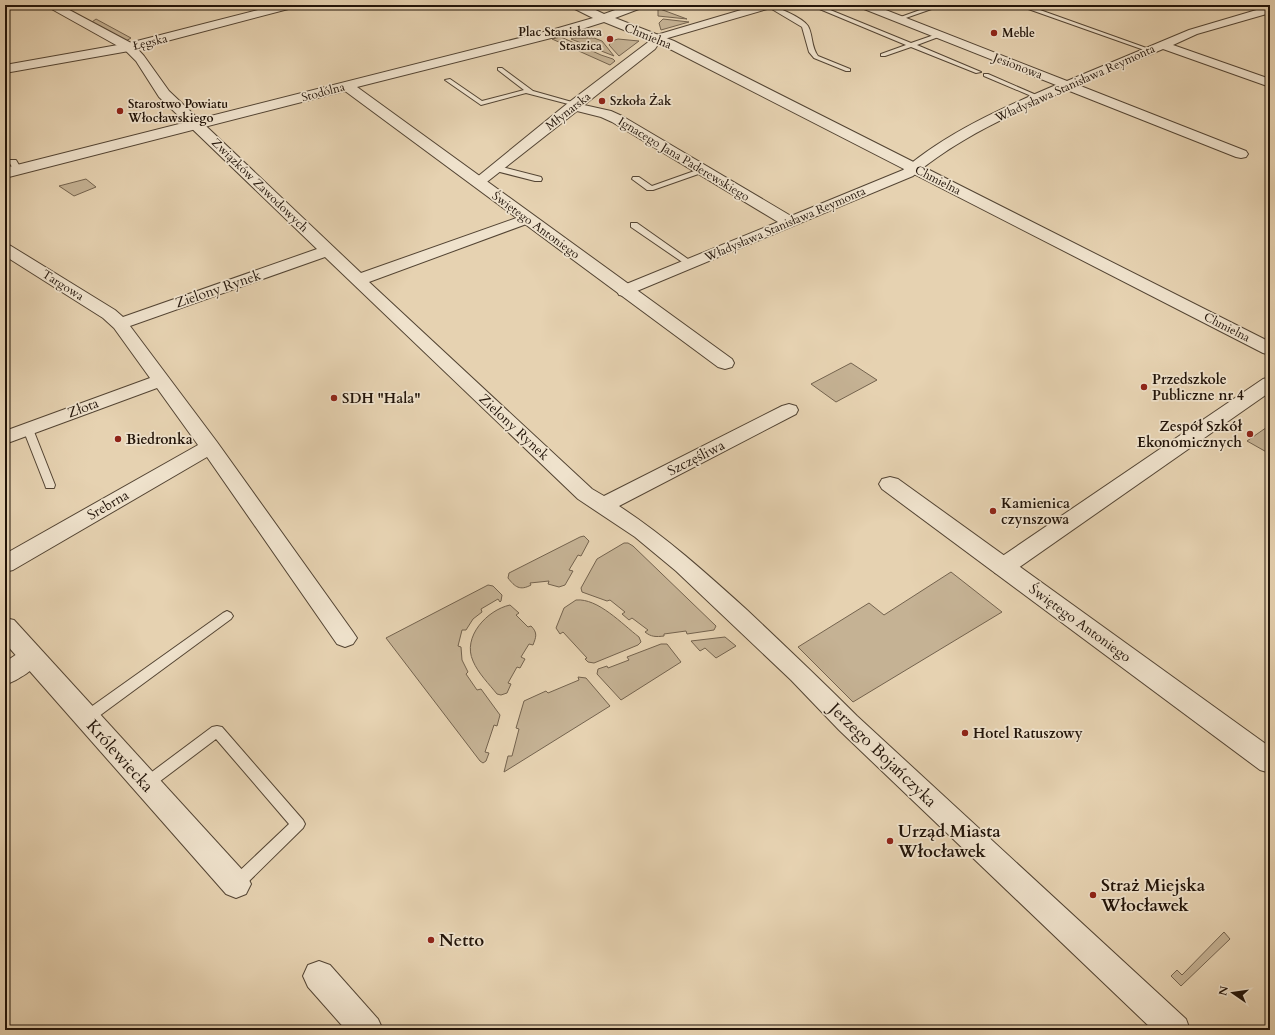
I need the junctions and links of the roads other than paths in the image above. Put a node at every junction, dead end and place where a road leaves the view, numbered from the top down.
1 (52, 5) edge
2 (292, 5) edge
3 (575, 5) edge
4 (640, 5) edge
5 (769, 5) edge
6 (813, 5) edge
7 (863, 5) edge
8 (940, 5) edge
9 (1020, 5) edge
10 (1270, 9) edge
11 (604, 18) junction
12 (898, 19) junction
13 (939, 35) junction
14 (657, 38) junction
15 (911, 45) junction
16 (1162, 45) junction
17 (129, 47) junction
18 (1149, 50) junction
19 (882, 55) dead end
20 (5, 70) edge
21 (500, 70) dead end
22 (848, 70) dead end
23 (978, 72) dead end
24 (986, 75) dead end
25 (448, 80) dead end
26 (1270, 83) edge
27 (1066, 85) junction
28 (346, 86) junction
29 (530, 91) junction
30 (1038, 97) junction
31 (574, 105) junction
32 (197, 125) junction
33 (1241, 154) dead end
34 (495, 168) junction
35 (914, 168) junction
36 (12, 169) edge
37 (703, 171) junction
38 (538, 179) dead end
39 (636, 179) dead end
40 (478, 182) junction
41 (527, 219) junction
42 (789, 222) junction
43 (634, 225) dead end
44 (5, 249) edge
45 (328, 251) junction
46 (691, 264) junction
47 (358, 280) junction
48 (625, 291) junction
49 (120, 324) junction
50 (1270, 349) edge
51 (725, 363) dead end
52 (161, 380) junction
53 (1270, 383) edge
54 (789, 410) dead end
55 (28, 429) junction
56 (5, 438) edge
57 (210, 447) junction
58 (890, 484) dead end
59 (50, 485) dead end
60 (602, 506) junction
61 (5, 564) edge
62 (1003, 567) junction
63 (227, 616) dead end
64 (5, 627) edge
65 (344, 638) dead end
66 (32, 657) junction
67 (5, 675) edge
68 (86, 718) junction
69 (1270, 762) edge
70 (146, 784) junction
71 (236, 884) joint
72 (319, 976) dead end
73 (367, 1030) edge
74 (1175, 1030) edge

1 - 17 street
2 - 17 street, Łęgska
3 - 11 street, Chmielna
4 - 11 street, Stodólna
5 - 14 street
5 - 22 lane
6 - 15 lane
7 - 12 street, Jesionowa
8 - 12 lane
9 - 18 lane
10 - 16 street, Władysława Stanisława Reymonta
11 - 14 street, Chmielna
11 - 28 street, Stodólna
12 - 13 street, Jesionowa
13 - 15 lane
13 - 27 street, Jesionowa
14 - 31 street, Młynarska
14 - 35 street, Chmielna
15 - 19 lane
15 - 23 lane
16 - 18 street, Władysława Stanisława Reymonta
16 - 26 street
17 - 20 street, Łęgska
17 - 32 street, Związków Zawodowych
18 - 27 street, Władysława Stanisława Reymonta
21 - 29 lane
24 - 30 lane
25 - 29 lane
27 - 30 street, Władysława Stanisława Reymonta
27 - 33 street, Jesionowa
28 - 32 street, Stodólna
28 - 40 street, Świętego Antoniego
29 - 31 lane
30 - 35 street, Władysława Stanisława Reymonta
31 - 34 street, Młynarska
31 - 37 street, Ignacego Jana Paderewskiego
32 - 36 street, Stodólna
32 - 45 street, Związków Zawodowych
34 - 38 lane
34 - 40 street, Młynarska
35 - 42 street, Władysława Stanisława Reymonta
35 - 50 street, Chmielna
37 - 39 lane
37 - 42 street, Ignacego Jana Paderewskiego
40 - 41 street, Świętego Antoniego
41 - 47 street
41 - 48 street, Świętego Antoniego
42 - 46 street, Władysława Stanisława Reymonta
43 - 46 lane
44 - 49 street, Targowa
45 - 47 street, Zielony Rynek
45 - 49 street, Zielony Rynek
46 - 48 street, Władysława Stanisława Reymonta
47 - 60 street, Zielony Rynek
48 - 51 street, Świętego Antoniego
49 - 52 street
52 - 55 street, Złota
52 - 57 street
53 - 62 street
54 - 60 street, Szczęśliwa
55 - 56 street, Złota
55 - 59 lane
57 - 61 street, Srebrna
57 - 65 street
58 - 62 street, Świętego Antoniego
60 - 74 street, Jerzego Bojańczyka
62 - 69 street, Świętego Antoniego
63 - 68 lane
64 - 66 street, Królewiecka
66 - 67 street
66 - 68 street, Królewiecka
68 - 70 street, Królewiecka
70 - 71 street, Królewiecka
70 - 71 lane
72 - 73 street

